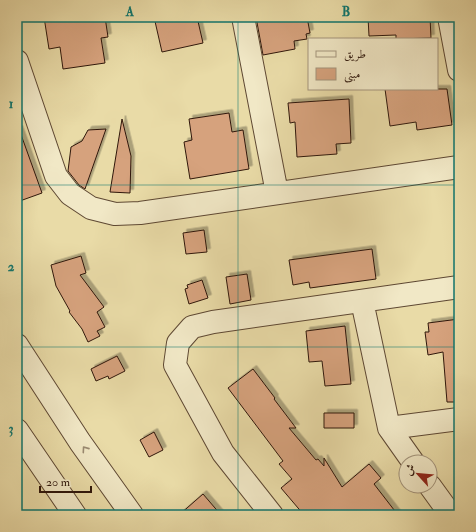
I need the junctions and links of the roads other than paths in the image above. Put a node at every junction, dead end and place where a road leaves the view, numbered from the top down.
1 (242, 17) edge
2 (449, 17) edge
3 (17, 61) edge
4 (459, 70) edge
5 (459, 167) edge
6 (277, 193) junction
7 (459, 287) edge
8 (362, 301) junction
9 (17, 345) edge
10 (459, 419) edge
11 (389, 428) junction
12 (17, 430) edge
13 (407, 454) edge
14 (436, 494) edge
15 (71, 512) edge
16 (132, 515) edge
17 (272, 515) edge
18 (451, 515) edge

1 - 6 street
2 - 4 street
3 - 6 street
5 - 6 street
7 - 8 street
8 - 11 street
8 - 17 street
16 -> 9 street
10 - 11 street
11 - 13 street
12 - 15 street
14 - 18 street

